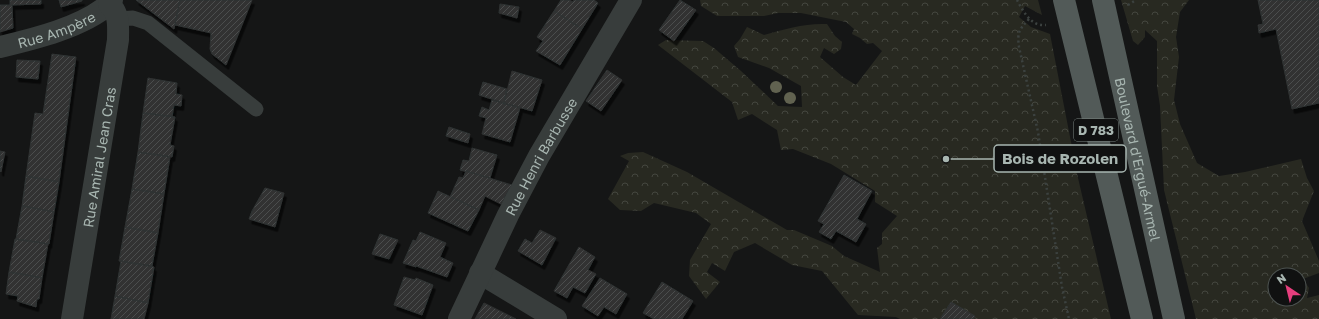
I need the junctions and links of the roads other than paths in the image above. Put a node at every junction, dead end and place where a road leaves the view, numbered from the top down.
1 (632, 0) edge
2 (113, 8) edge
3 (1105, 8) edge
4 (1067, 12) edge
5 (0, 47) edge
6 (256, 109) dead end
7 (480, 273) junction
8 (72, 319) edge
9 (459, 319) edge
10 (556, 319) edge
11 (1142, 319) edge
12 (1174, 319) edge

1 - 7 street, Rue Henri Barbusse
2 - 5 street, Rue Ampère
2 - 6 lane
2 - 8 street, Rue Amiral Jean Cras
3 - 12 main road, Boulevard d'Ergué-Armel / D 783
4 - 11 main road, D 783
7 - 9 street, Rue Henri Barbusse
7 - 10 street

